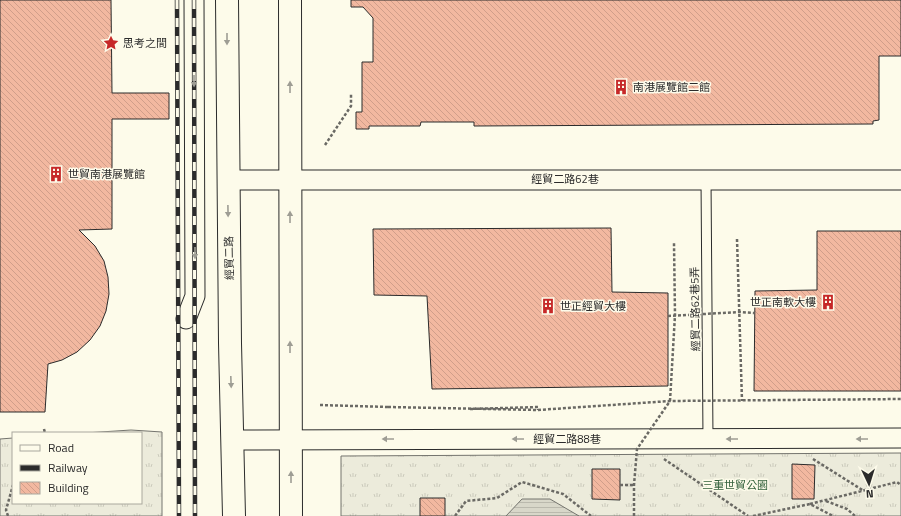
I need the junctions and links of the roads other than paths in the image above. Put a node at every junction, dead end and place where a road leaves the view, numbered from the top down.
1 (194, 0) edge
2 (227, 0) edge
3 (290, 0) edge
4 (706, 179) junction
5 (228, 180) junction
6 (290, 180) junction
7 (901, 180) edge
8 (186, 319) dead end
9 (901, 438) edge
10 (708, 439) junction
11 (233, 440) junction
12 (290, 440) junction
13 (234, 516) edge
14 (291, 516) edge

1 -> 8 street
2 -> 5 main road, 經貿二路
6 -> 3 main road
4 - 6 street, 經貿二路62巷
4 - 7 street, 經貿二路62巷
4 - 10 lane, 經貿二路62巷5弄
5 - 6 street, 經貿二路62巷
5 -> 11 main road, 經貿二路
12 -> 6 main road
9 -> 10 street, 經貿二路88巷
10 -> 12 street, 經貿二路88巷
11 - 12 street, 經貿二路88巷
11 - 13 main road, 經貿二路
14 -> 12 main road

